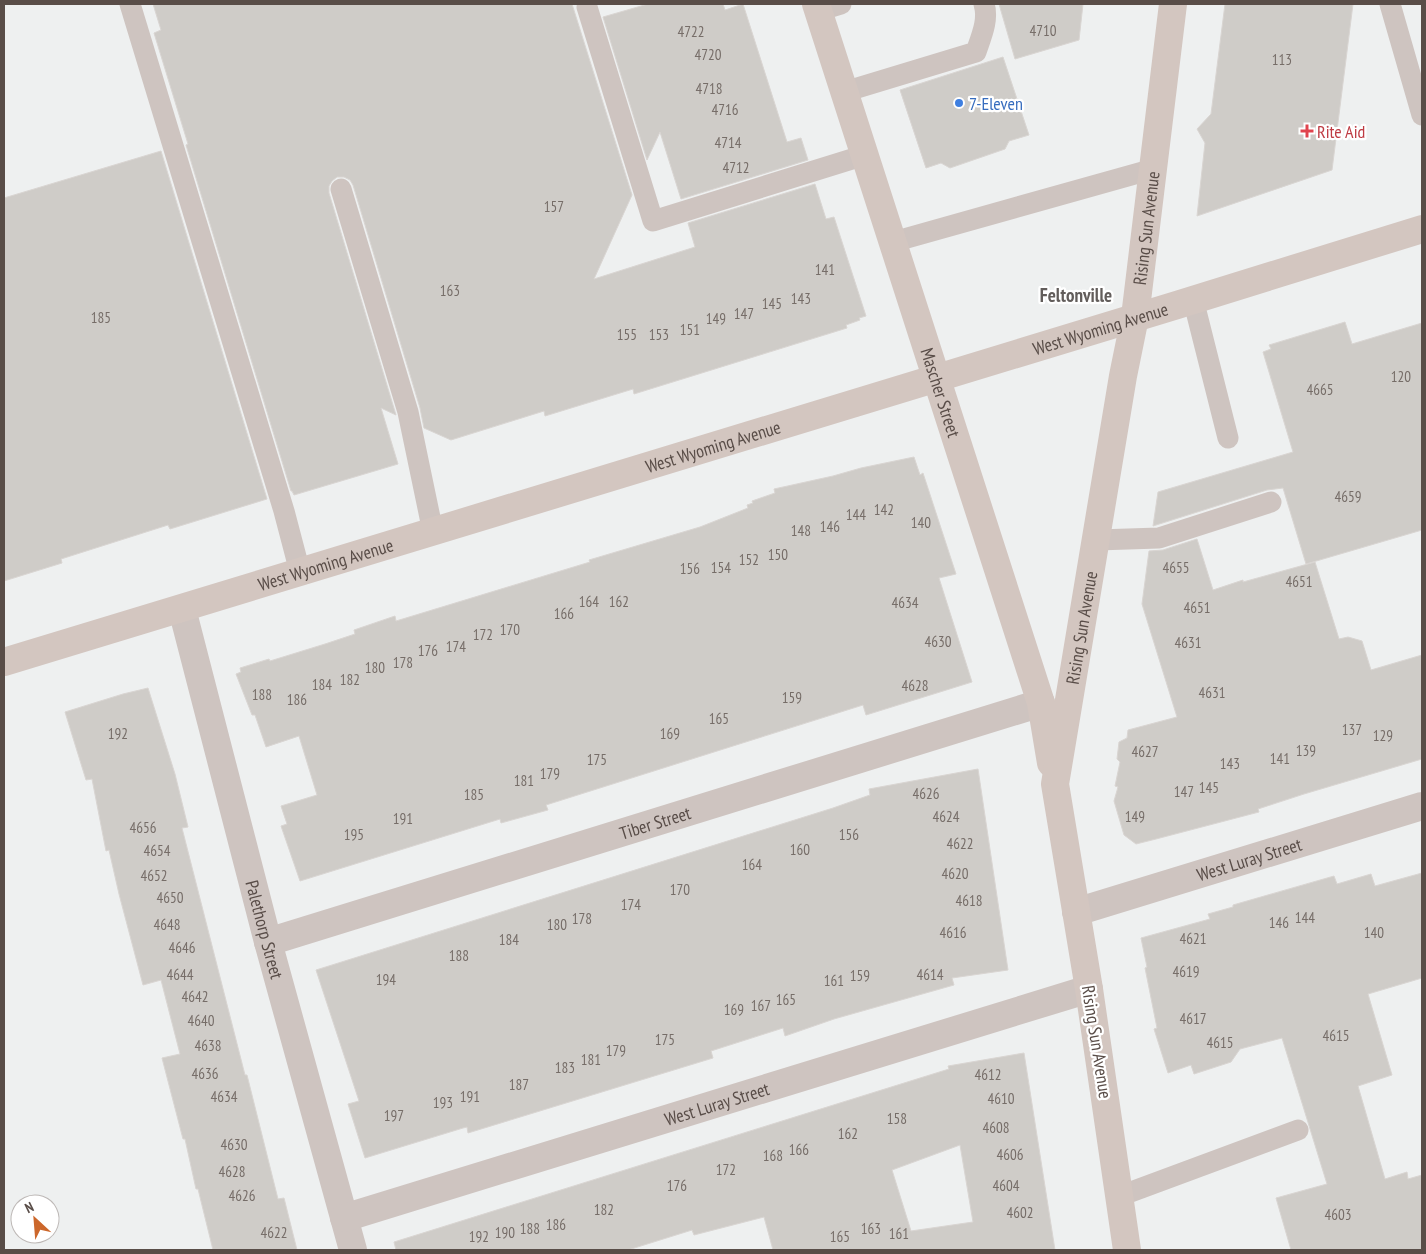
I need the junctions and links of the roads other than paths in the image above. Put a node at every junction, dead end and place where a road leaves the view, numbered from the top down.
1 (130, 4) edge
2 (984, 4) edge
3 (1174, 4) edge
4 (1390, 4) edge
5 (825, 6) edge
6 (587, 7) dead end
7 (844, 92) junction
8 (1422, 115) edge
9 (864, 155) junction
10 (1153, 168) junction
11 (341, 189) dead end
12 (1422, 229) edge
13 (893, 242) junction
14 (1193, 299) junction
15 (1135, 317) junction
16 (937, 378) junction
17 (1228, 438) dead end
18 (1271, 502) dead end
19 (433, 532) junction
20 (1097, 540) junction
21 (300, 572) junction
22 (182, 608) junction
23 (4, 662) edge
24 (1041, 704) junction
25 (1055, 784) junction
26 (1422, 806) edge
27 (1076, 912) junction
28 (268, 942) junction
29 (1089, 989) junction
30 (1298, 1130) dead end
31 (1120, 1196) junction
32 (344, 1218) junction
33 (353, 1250) edge
34 (1127, 1250) edge

1 - 21 lane
2 - 7 lane
3 - 10 street, Rising Sun Avenue
4 - 8 lane
5 - 7 street, Mascher Street
6 - 9 lane
7 - 9 street, Mascher Street
9 - 13 street, Mascher Street
10 - 13 lane
10 - 15 street, Rising Sun Avenue
11 - 19 lane
12 - 14 street, West Wyoming Avenue
13 - 16 street, Mascher Street
14 - 15 street, West Wyoming Avenue
14 - 17 lane
15 - 16 street, West Wyoming Avenue
15 - 20 street, Rising Sun Avenue
16 - 19 street, West Wyoming Avenue
16 - 24 street, Mascher Street
18 - 20 lane
19 - 21 street, West Wyoming Avenue
20 - 25 street, Rising Sun Avenue
21 - 22 street, West Wyoming Avenue
22 - 23 street, West Wyoming Avenue
22 - 28 street, Palethorp Street
24 - 25 street, Mascher Street
24 - 28 street, Tiber Street
25 - 27 street, Rising Sun Avenue
26 - 27 street, West Luray Street
27 - 29 street, Rising Sun Avenue
28 - 32 street, Palethorp Street
29 - 31 street, Rising Sun Avenue
29 - 32 street, West Luray Street
30 - 31 lane
31 - 34 street, Rising Sun Avenue
32 - 33 street, Palethorp Street

